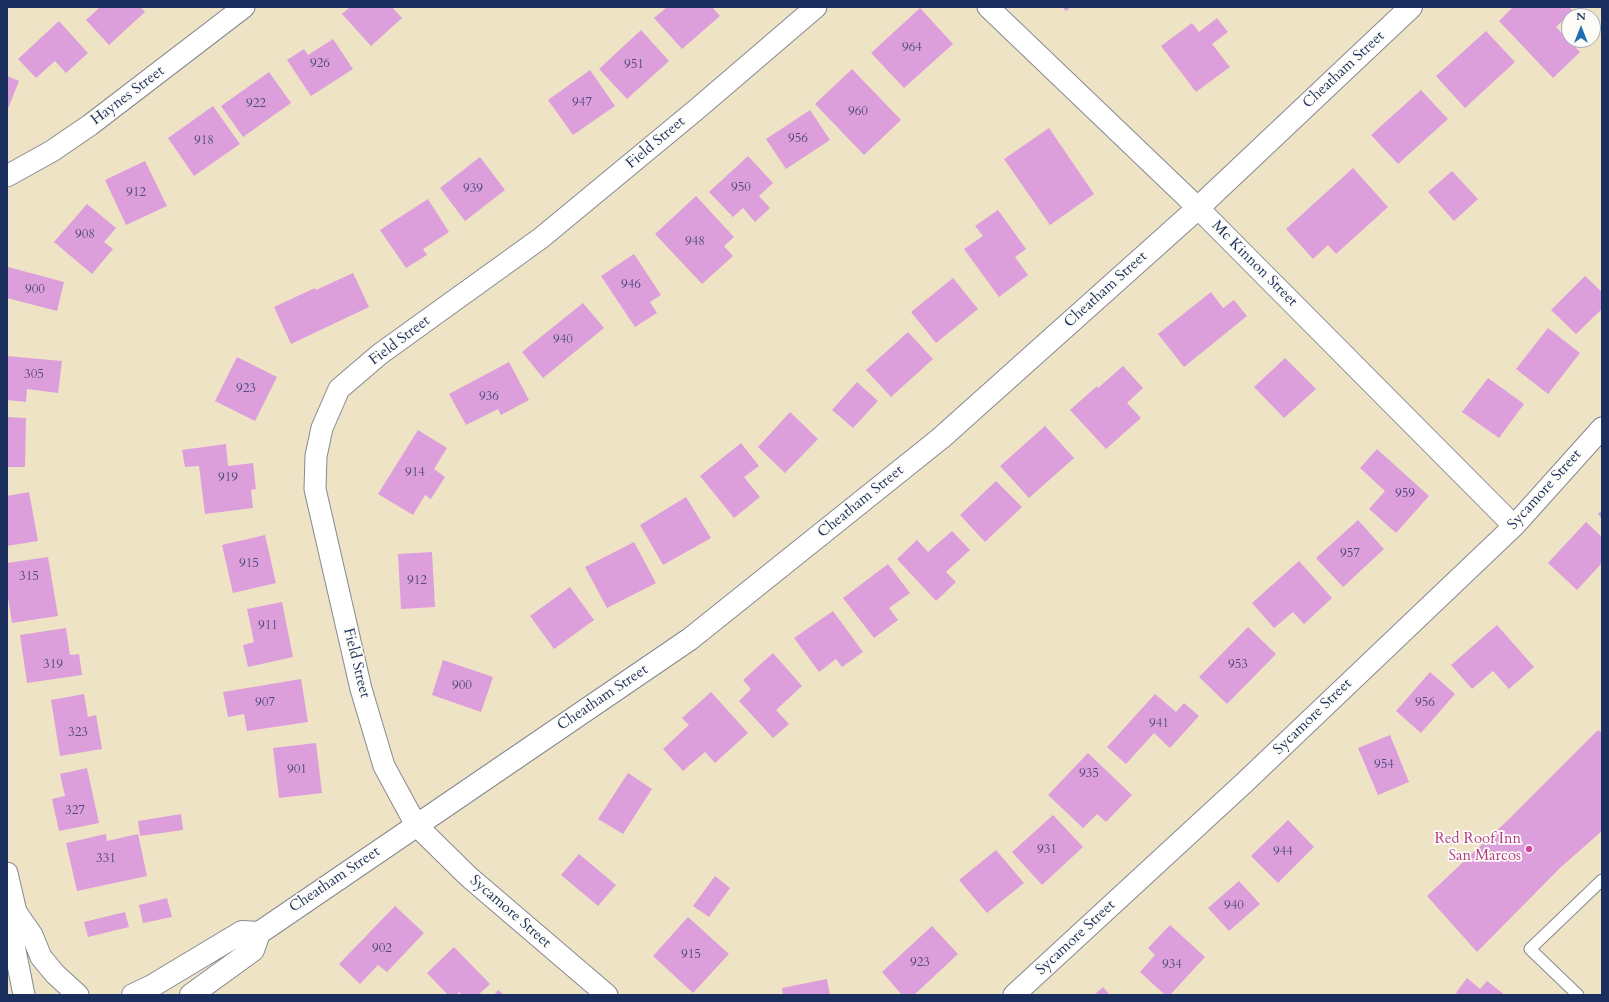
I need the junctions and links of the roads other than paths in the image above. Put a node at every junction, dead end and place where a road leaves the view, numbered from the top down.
1 (244, 7) edge
2 (816, 7) edge
3 (988, 7) edge
4 (1411, 7) edge
5 (7, 176) edge
6 (1198, 208) junction
7 (1602, 428) edge
8 (1514, 526) junction
9 (416, 824) junction
10 (7, 873) edge
11 (1602, 880) edge
12 (16, 912) junction
13 (259, 933) junction
14 (24, 995) edge
15 (78, 995) edge
16 (133, 995) edge
17 (191, 995) edge
18 (607, 995) edge
19 (1014, 995) edge
20 (1578, 995) edge

1 - 5 street, Haynes Street
2 - 9 street, Field Street
3 - 6 street, Mc Kinnon Street
4 - 6 street, Cheatham Street
6 - 8 street, Mc Kinnon Street
6 - 9 street, Cheatham Street
7 - 8 street, Sycamore Street
8 - 19 street, Sycamore Street
9 - 13 street, Cheatham Street
9 - 18 street, Sycamore Street
10 - 12 street
11 - 20 lane
12 - 14 street
12 - 15 street
13 - 16 street
13 - 17 street

